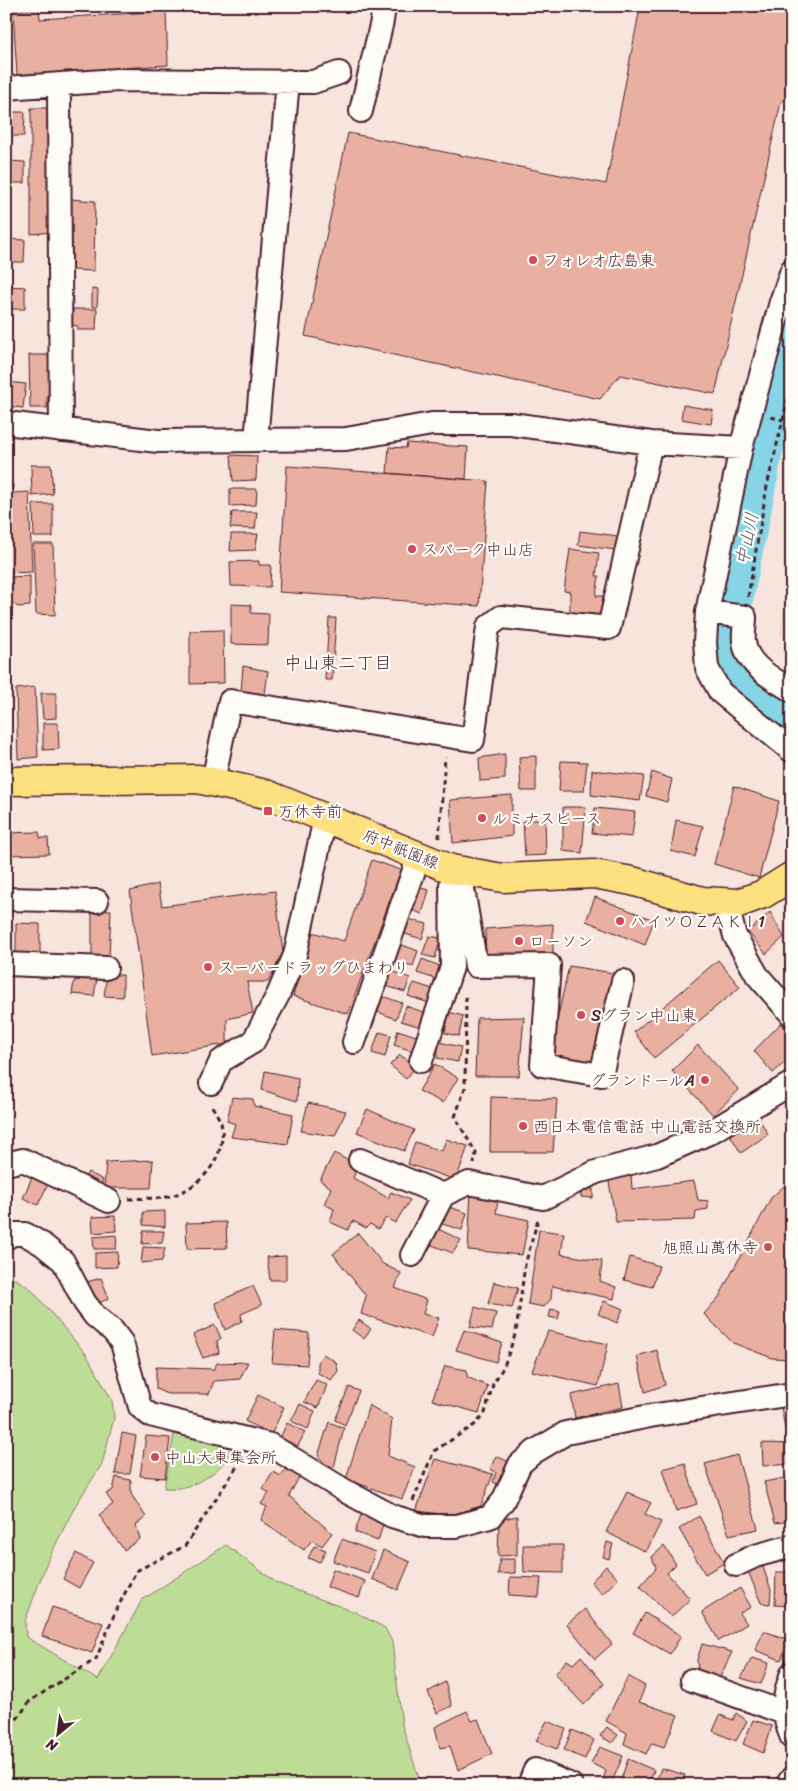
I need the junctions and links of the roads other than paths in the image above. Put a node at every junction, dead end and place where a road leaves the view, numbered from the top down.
1 (384, 6) edge
2 (339, 73) dead end
3 (288, 81) junction
4 (6, 88) edge
5 (59, 100) dead end
6 (361, 111) dead end
7 (792, 270) edge
8 (6, 423) edge
9 (60, 430) junction
10 (256, 440) junction
11 (651, 442) junction
12 (741, 448) junction
13 (711, 613) junction
14 (792, 692) edge
15 (792, 751) edge
16 (6, 781) edge
17 (213, 781) junction
18 (325, 818) junction
19 (442, 865) junction
20 (792, 876) edge
21 (6, 899) edge
22 (97, 901) dead end
23 (726, 902) junction
24 (6, 964) edge
25 (106, 968) dead end
26 (623, 982) dead end
27 (792, 1015) edge
28 (354, 1042) dead end
29 (421, 1061) dead end
30 (211, 1083) road end
31 (792, 1083) edge
32 (360, 1160) dead end
33 (6, 1164) edge
34 (443, 1196) junction
35 (108, 1200) road end
36 (6, 1238) edge
37 (412, 1255) dead end
38 (792, 1394) edge
39 (792, 1546) edge
40 (736, 1565) dead end
41 (792, 1673) edge
42 (692, 1680) dead end
43 (785, 1713) junction
44 (792, 1738) edge
45 (792, 1778) edge
46 (529, 1785) edge
47 (571, 1785) edge
48 (787, 1785) edge

1 - 6 street
2 - 3 street
3 - 4 street
3 - 10 street
5 - 9 street
7 - 12 street
8 - 9 street
9 - 10 street
10 - 11 street
11 - 12 street
11 - 17 street
12 - 13 street
13 - 14 street
13 - 15 street
16 - 17 main road, 府中祇園線
17 - 18 main road, 府中祇園線
18 - 19 main road, 府中祇園線
18 - 30 street
19 - 23 main road, 府中祇園線
19 - 26 street
19 - 28 street
19 - 29 street
20 - 23 main road, 府中祇園線
21 - 22 street
23 - 27 street
24 - 25 street
31 - 34 street
32 - 34 street
33 - 35 street
34 - 37 street
36 - 38 street
39 - 40 street
41 - 43 street
42 - 43 street
43 - 44 street
45 - 48 street
46 - 47 street

